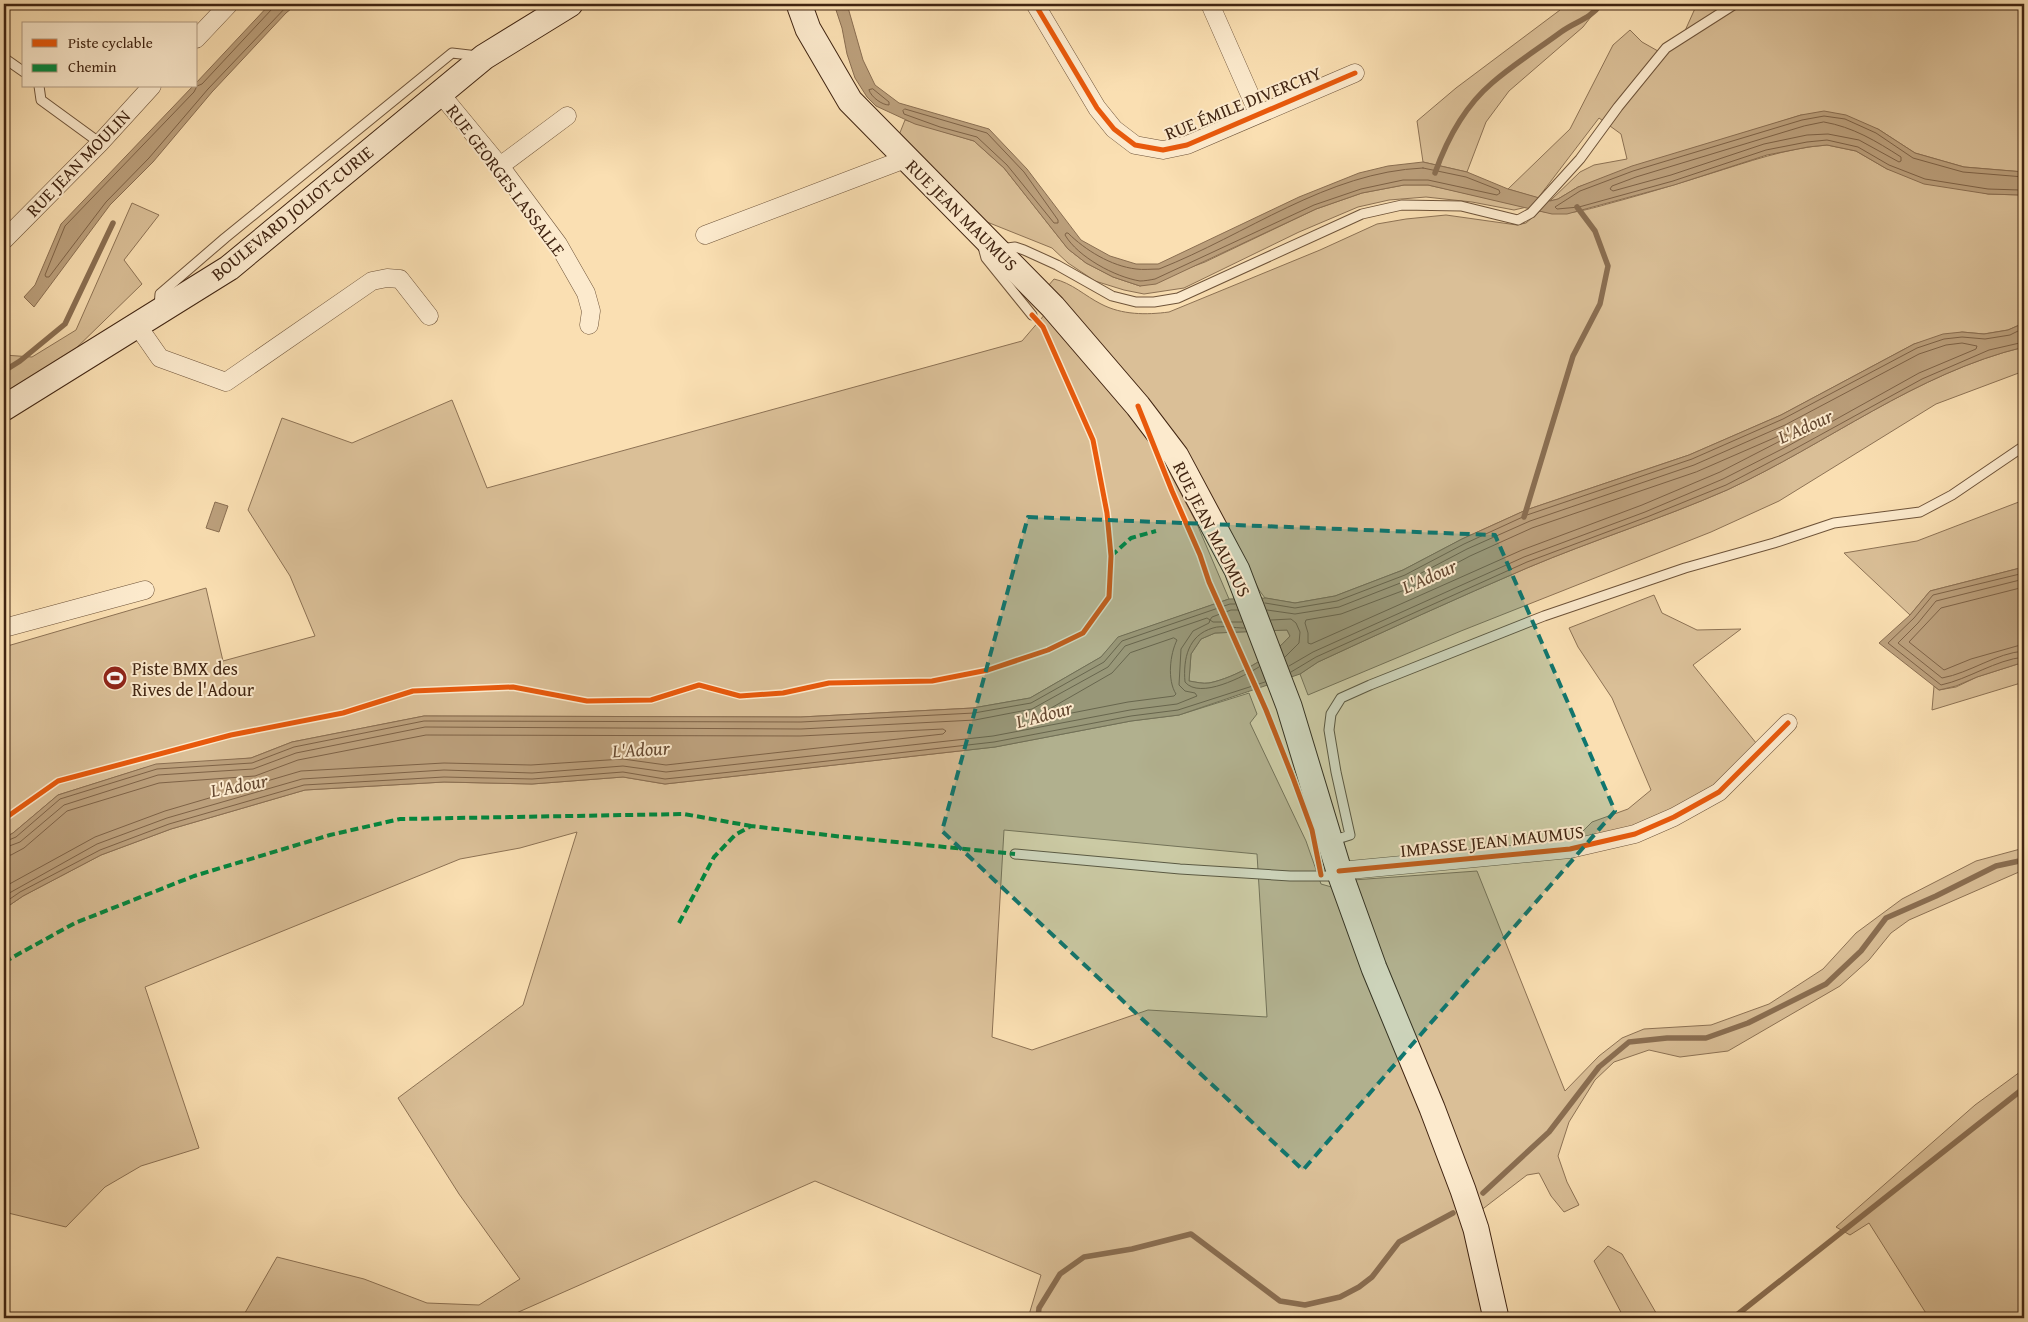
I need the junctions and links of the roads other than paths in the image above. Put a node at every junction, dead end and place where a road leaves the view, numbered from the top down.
1 (229, 4) edge
2 (570, 4) edge
3 (783, 4) edge
4 (799, 4) edge
5 (1035, 4) edge
6 (1210, 4) edge
7 (1734, 4) edge
8 (808, 29) junction
9 (198, 37) edge
10 (484, 57) junction
11 (4, 58) edge
12 (22, 71) edge
13 (1355, 72) dead end
14 (39, 88) edge
15 (150, 88) edge
16 (439, 92) junction
17 (1258, 113) junction
18 (567, 116) dead end
19 (100, 143) junction
20 (905, 159) junction
21 (500, 166) junction
22 (979, 232) junction
23 (705, 235) dead end
24 (4, 240) edge
25 (998, 249) junction
26 (158, 312) junction
27 (1032, 315) dead end
28 (429, 316) dead end
29 (136, 325) junction
30 (589, 325) dead end
31 (4, 408) edge
32 (2024, 446) edge
33 (145, 590) dead end
34 (4, 628) edge
35 (1788, 723) dead end
36 (1330, 841) junction
37 (1015, 854) dead end
38 (1340, 873) junction
39 (1496, 1318) edge

1 - 9 street
2 - 10 main road, BOULEVARD JOLIOT-CURIE
3 - 8 main road
4 - 8 main road
5 - 17 street, RUE ÉMILE DIVERCHY
6 - 17 street
7 - 25 lane
8 - 20 main road, RUE JEAN MAUMUS
10 - 16 main road, BOULEVARD JOLIOT-CURIE
10 - 26 lane
11 - 12 lane
13 - 17 street, RUE ÉMILE DIVERCHY
14 - 19 lane
15 - 19 street, RUE JEAN MOULIN
16 - 21 street, RUE GEORGES LASSALLE
16 - 26 main road, BOULEVARD JOLIOT-CURIE
18 - 21 street
19 - 24 street, RUE JEAN MOULIN
20 - 22 main road, RUE JEAN MAUMUS
20 - 23 street
21 - 30 street, RUE GEORGES LASSALLE
22 - 25 main road, RUE JEAN MAUMUS
22 - 27 lane
25 - 36 main road, RUE JEAN MAUMUS
26 - 29 main road, BOULEVARD JOLIOT-CURIE
28 - 29 street
29 - 31 main road, BOULEVARD JOLIOT-CURIE
32 - 36 lane
33 - 34 street
35 - 38 street, IMPASSE JEAN MAUMUS
36 - 38 main road, RUE JEAN MAUMUS
37 - 38 lane
38 - 39 main road, RUE JEAN MAUMUS

